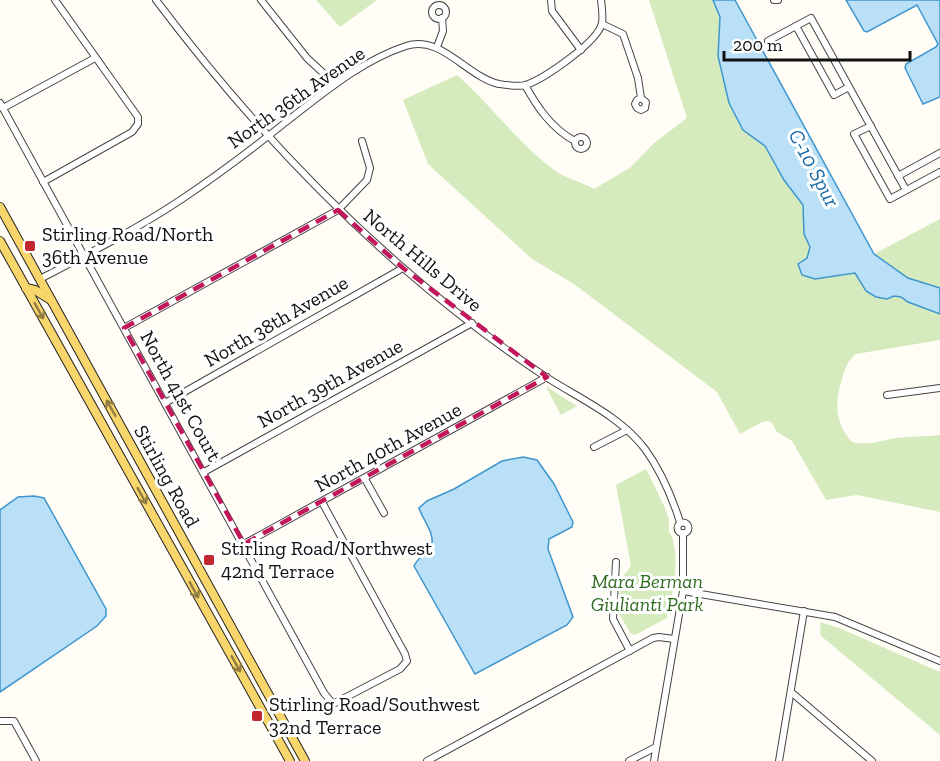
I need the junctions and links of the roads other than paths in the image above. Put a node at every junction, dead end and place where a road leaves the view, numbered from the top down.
1 (55, 0) edge
2 (156, 0) edge
3 (261, 0) edge
4 (551, 0) edge
5 (600, 0) edge
6 (442, 18) dead end
7 (602, 24) junction
8 (796, 26) junction
9 (768, 41) dead end
10 (436, 47) junction
11 (580, 50) junction
12 (95, 58) junction
13 (336, 84) junction
14 (525, 85) junction
15 (849, 87) junction
16 (641, 98) dead end
17 (1, 106) edge
18 (871, 126) junction
19 (267, 137) junction
20 (362, 141) dead end
21 (575, 141) dead end
22 (940, 153) edge
23 (940, 172) edge
24 (898, 176) junction
25 (43, 182) junction
26 (906, 190) junction
27 (0, 207) edge
28 (338, 210) junction
29 (0, 241) edge
30 (84, 255) junction
31 (403, 268) junction
32 (40, 279) junction
33 (26, 288) junction
34 (51, 300) junction
35 (472, 323) junction
36 (124, 328) junction
37 (547, 377) junction
38 (940, 388) edge
39 (887, 395) dead end
40 (165, 403) junction
41 (627, 430) junction
42 (594, 447) dead end
43 (204, 472) junction
44 (365, 479) junction
45 (322, 502) junction
46 (384, 513) dead end
47 (157, 521) junction
48 (178, 530) junction
49 (244, 544) junction
50 (616, 562) dead end
51 (683, 591) junction
52 (220, 606) junction
53 (804, 611) junction
54 (208, 613) junction
55 (674, 639) junction
56 (630, 651) junction
57 (940, 661) edge
58 (791, 692) junction
59 (0, 721) edge
60 (656, 747) junction
61 (36, 761) edge
62 (290, 761) edge
63 (305, 761) edge
64 (427, 761) edge
65 (629, 761) edge
66 (654, 761) edge
67 (779, 761) edge
68 (872, 761) edge

1 - 12 street
2 - 19 street, North Hills Drive
3 - 13 street
4 - 11 street
5 - 7 street
6 - 10 street
7 - 11 street
7 - 16 street
8 - 9 street
8 - 15 street
8 - 15 street
10 - 13 street, North 36th Avenue
10 - 14 street, North 36th Avenue
11 - 14 street
12 - 17 street
12 - 25 street
13 - 19 street, North 36th Avenue
14 - 21 street
15 - 18 street
17 - 25 street, North 41st Court
18 - 24 street
18 - 26 street
19 - 28 street, North Hills Drive
19 - 30 street, North 36th Avenue
20 - 28 street
22 - 24 street
23 - 26 street
24 - 26 street
25 - 30 street, North 41st Court
27 - 32 main road, Stirling Road
28 - 31 street, North Hills Drive
28 - 36 street
29 - 33 main road, Stirling Road
30 - 32 street, North 36th Avenue
30 - 36 street, North 41st Court
31 - 35 street, North Hills Drive
31 - 40 street, North 38th Avenue
32 - 34 main road, Stirling Road
33 - 34 main road
33 -> 47 main road, Stirling Road
48 -> 34 main road, Stirling Road
35 - 37 street, North Hills Drive
35 - 43 street, North 39th Avenue
36 - 40 street, North 41st Court
37 - 41 street, North Hills Drive
37 - 44 street, North 40th Avenue
38 - 39 street
40 - 43 street, North 41st Court
41 - 42 street
41 - 51 street, North Hills Drive
43 - 49 street, North 41st Court
44 - 45 street, North 40th Avenue
44 - 46 street
45 - 49 street, North 40th Avenue
45 - 49 street, North 41st Court
47 - 48 main road
47 -> 54 main road, Stirling Road
48 - 52 main road, Stirling Road
50 - 56 street
51 - 53 street
51 - 55 street
52 - 54 main road
52 - 63 main road, Stirling Road
53 - 57 street
53 - 58 street
54 -> 62 main road, Stirling Road
55 - 56 street
55 - 60 street
56 - 64 street
58 - 67 street
58 - 68 street
59 - 61 street
60 - 65 street
60 - 66 street

